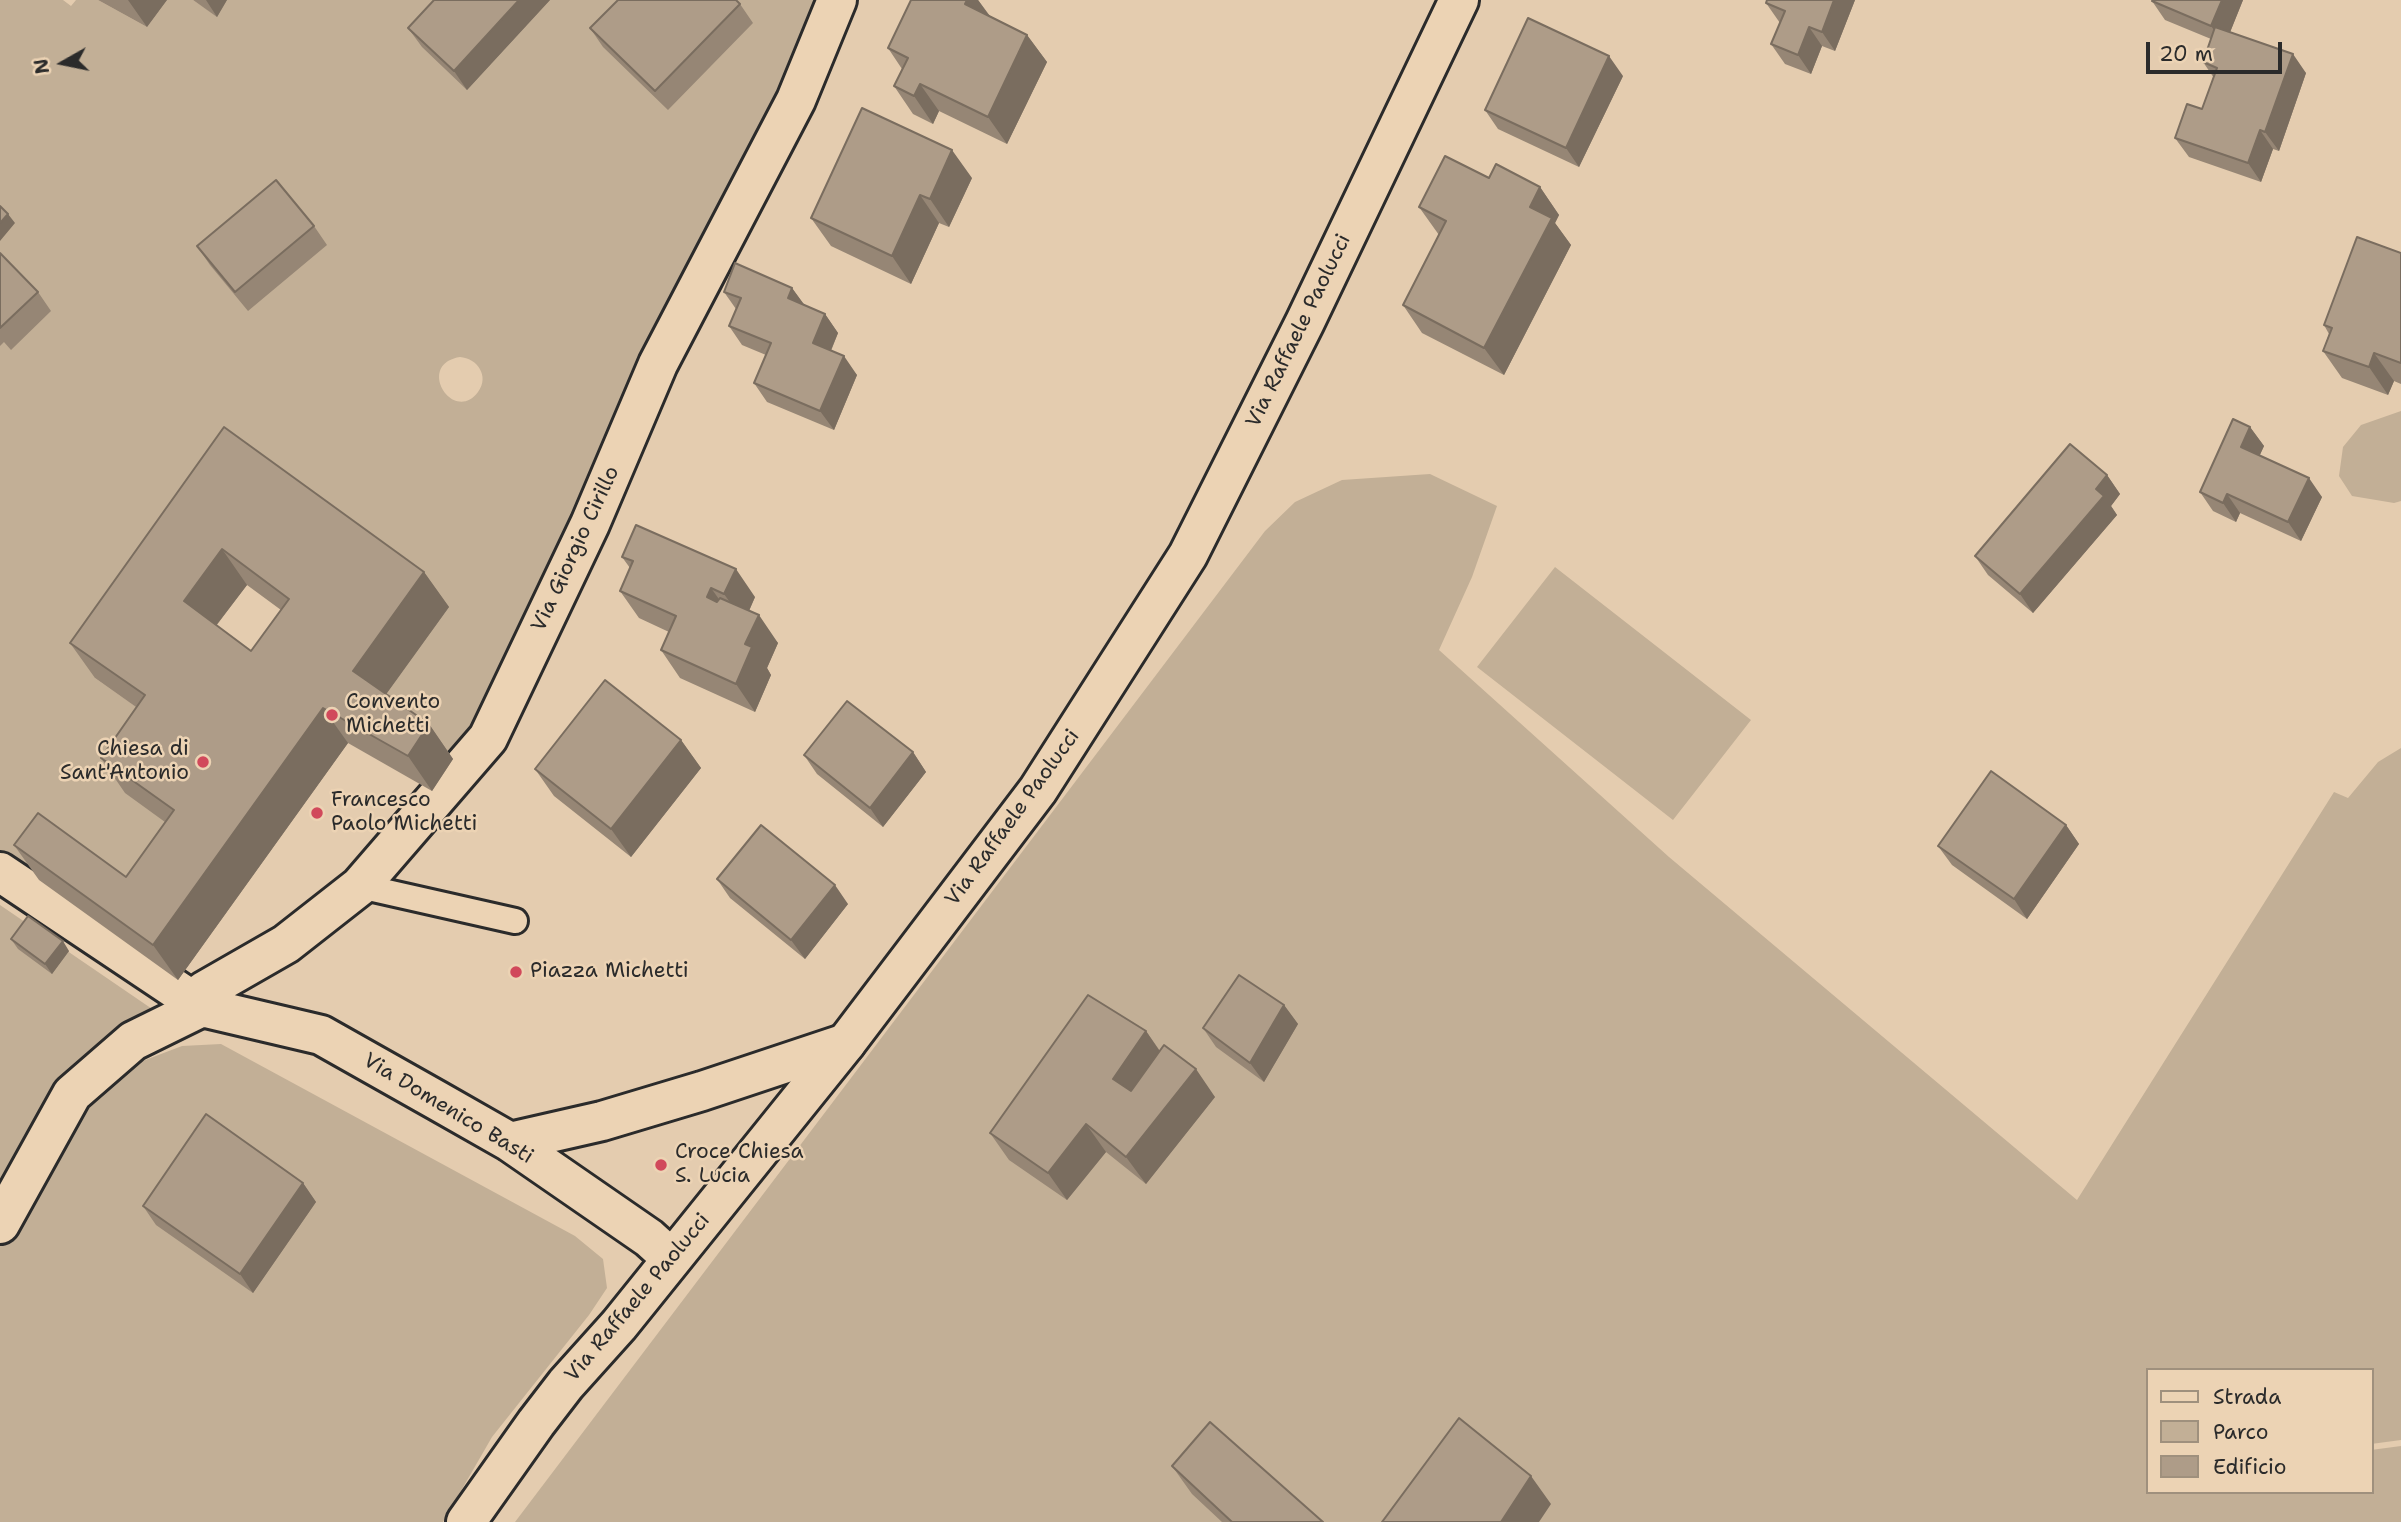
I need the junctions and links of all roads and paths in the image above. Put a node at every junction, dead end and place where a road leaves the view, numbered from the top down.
1 (836, 0) edge
2 (1459, 0) edge
3 (0, 872) edge
4 (360, 886) junction
5 (515, 921) dead end
6 (202, 1007) junction
7 (846, 1043) junction
8 (510, 1142) junction
9 (0, 1224) edge
10 (671, 1258) junction
11 (466, 1522) edge

1 - 4 street, Via Giorgio Cirillo
2 - 7 street, Via Raffaele Paolucci
3 - 6 street
4 - 5 lane
4 - 6 street, Via Giorgio Cirillo
6 - 8 street, Via Domenico Basti
6 - 9 street
7 - 8 street
7 - 10 street, Via Raffaele Paolucci
8 - 10 street, Via Domenico Basti
10 - 11 street, Via Raffaele Paolucci

